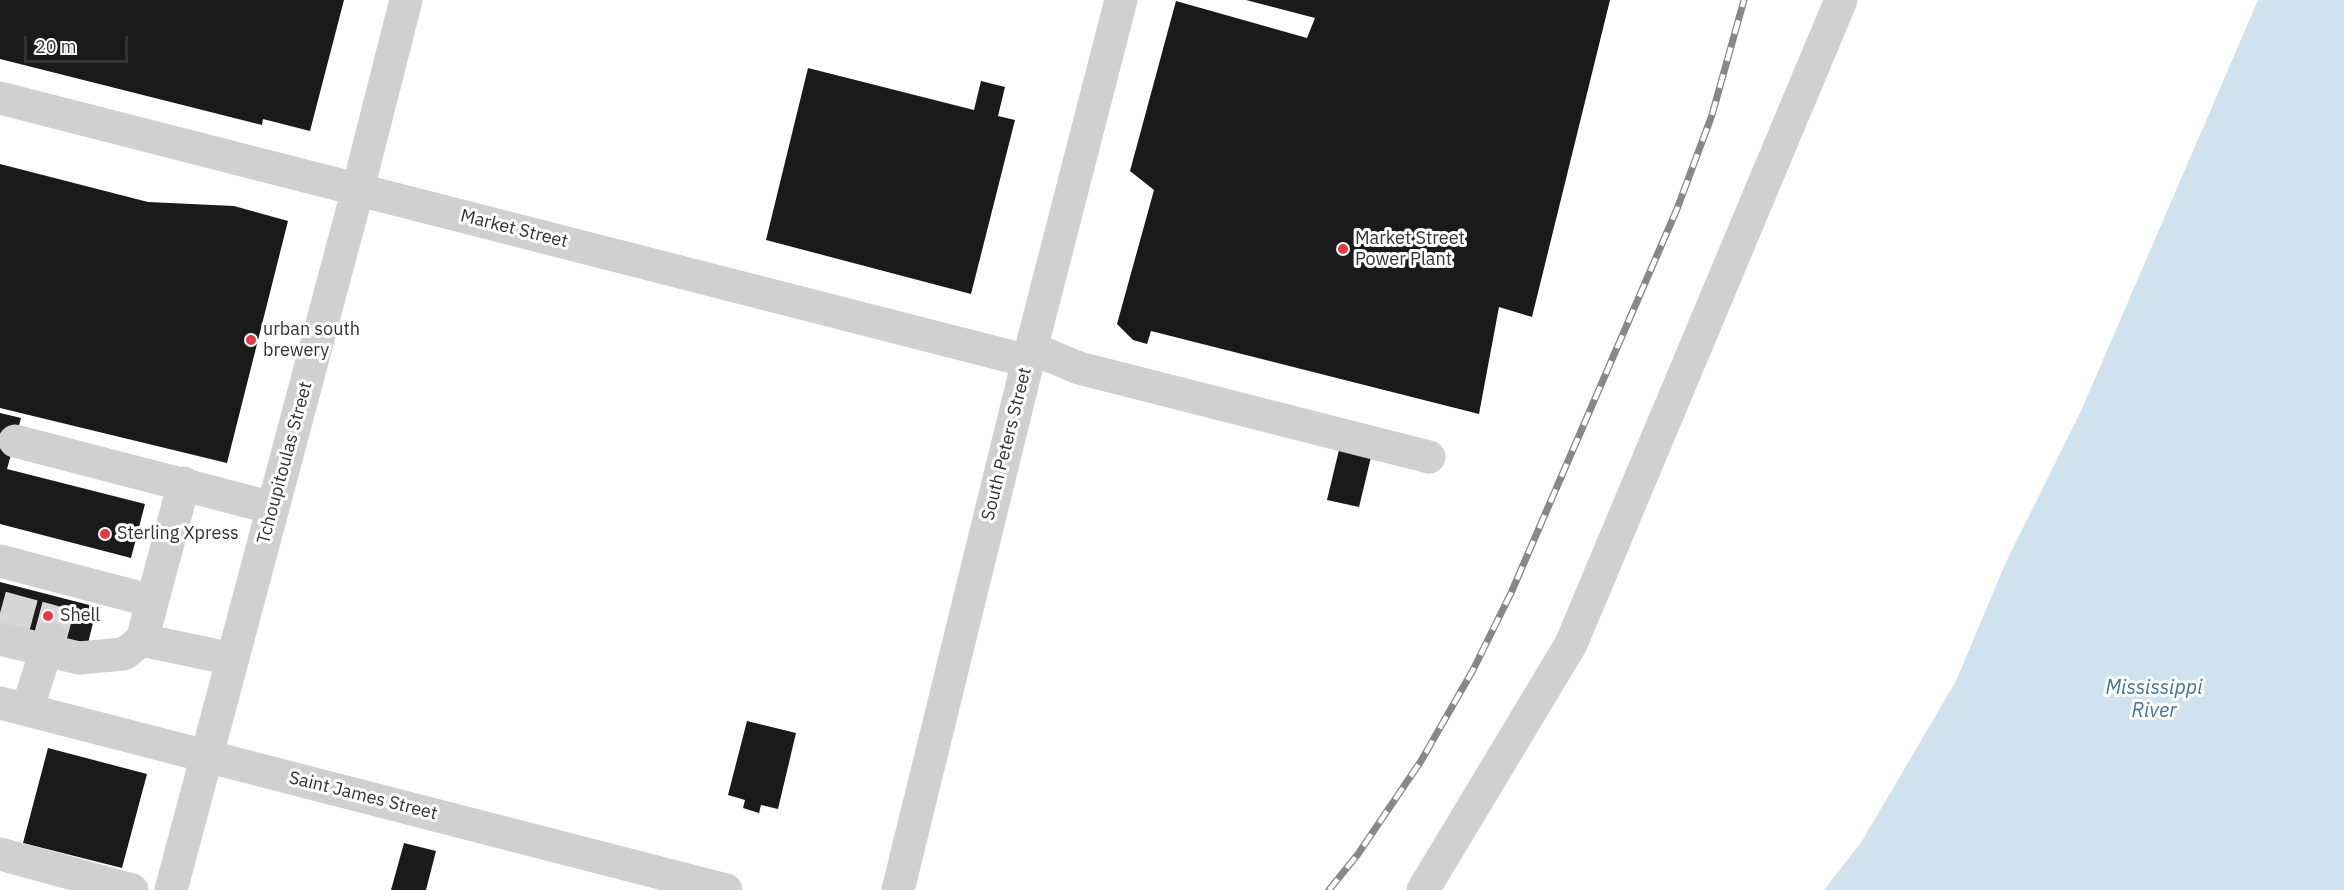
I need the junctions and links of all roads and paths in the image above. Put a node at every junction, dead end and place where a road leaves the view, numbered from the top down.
1 (406, 0) edge
2 (1121, 0) edge
3 (1841, 0) edge
4 (0, 98) edge
5 (358, 189) junction
6 (1030, 354) junction
7 (15, 441) dead end
8 (1429, 457) dead end
9 (184, 483) junction
10 (273, 508) junction
11 (18, 573) edge
12 (152, 601) junction
13 (8, 636) edge
14 (142, 640) junction
15 (48, 644) junction
16 (232, 659) junction
17 (8, 709) edge
18 (206, 756) junction
19 (0, 854) edge
20 (132, 890) edge
21 (171, 890) edge
22 (726, 890) edge
23 (898, 890) edge
24 (1423, 890) edge

1 - 5 street, Tchoupitoulas Street
2 - 6 street, South Peters Street
3 - 24 street
4 - 5 street, Market Street
5 - 6 street, Market Street
5 - 10 street, Tchoupitoulas Street
6 - 8 street, Market Street
6 - 23 street, South Peters Street
7 - 9 street
9 - 10 street
9 - 12 street
10 - 16 street, Tchoupitoulas Street
11 - 12 street
12 - 14 street
13 - 15 street
14 - 15 street
14 - 16 street
15 - 17 street
16 - 18 street, Tchoupitoulas Street
17 - 18 street, Saint James Street
18 - 21 street, Tchoupitoulas Street
18 - 22 street, Saint James Street
19 - 20 street

